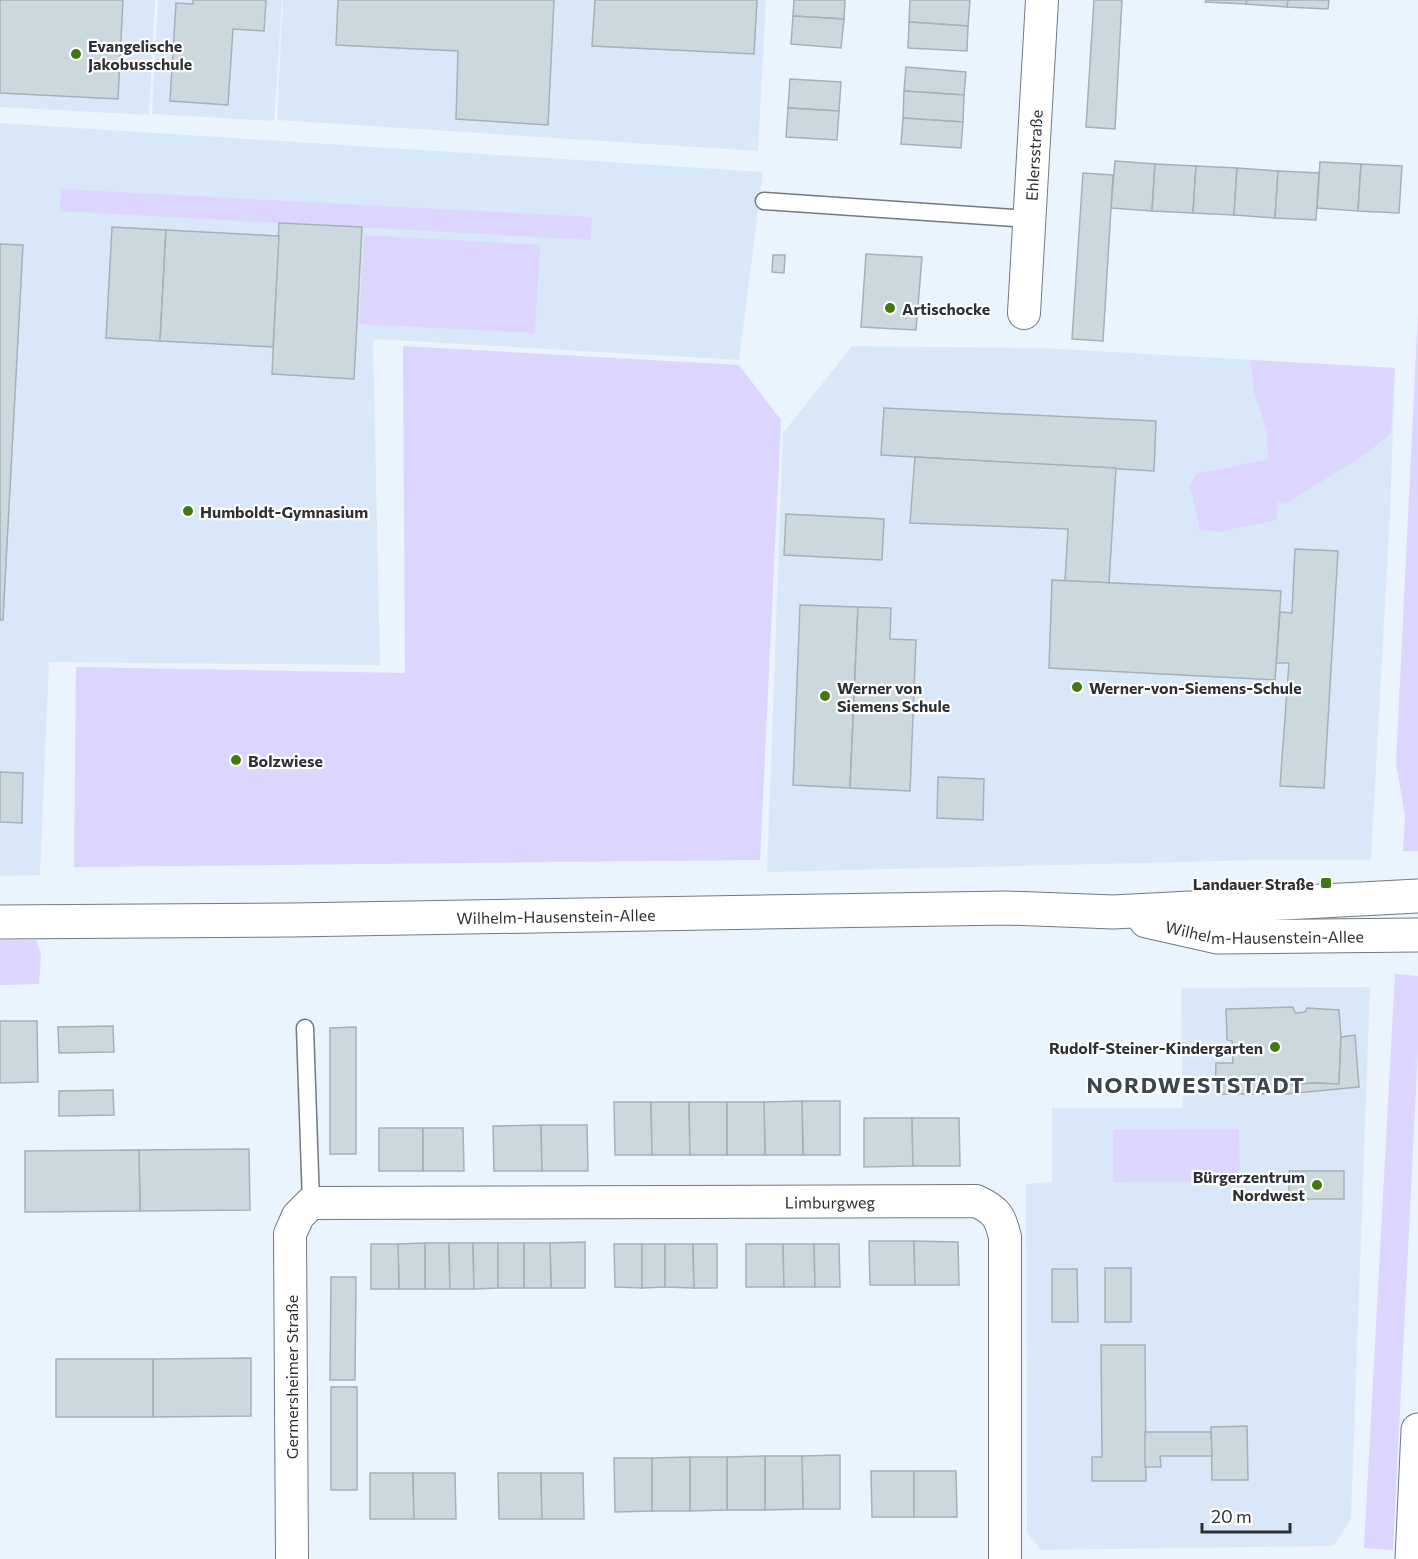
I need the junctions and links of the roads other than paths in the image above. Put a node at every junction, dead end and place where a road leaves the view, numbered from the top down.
1 (1042, 0) edge
2 (764, 201) dead end
3 (1030, 219) junction
4 (1024, 313) dead end
5 (1418, 896) edge
6 (1113, 912) junction
7 (0, 922) edge
8 (1418, 935) edge
9 (305, 1028) dead end
10 (311, 1203) junction
11 (1418, 1430) edge
12 (1417, 1483) edge
13 (292, 1559) edge
14 (1005, 1559) edge
15 (1412, 1559) edge

1 - 3 street, Ehlersstraße
2 - 3 lane
3 - 4 street, Ehlersstraße
5 - 6 street, Wilhelm-Hausenstein-Allee
6 - 7 street, Wilhelm-Hausenstein-Allee
6 - 8 street, Wilhelm-Hausenstein-Allee
9 - 10 lane
10 - 13 street, Germersheimer Straße
10 - 14 street, Limburgweg
11 - 12 street
12 - 15 street

